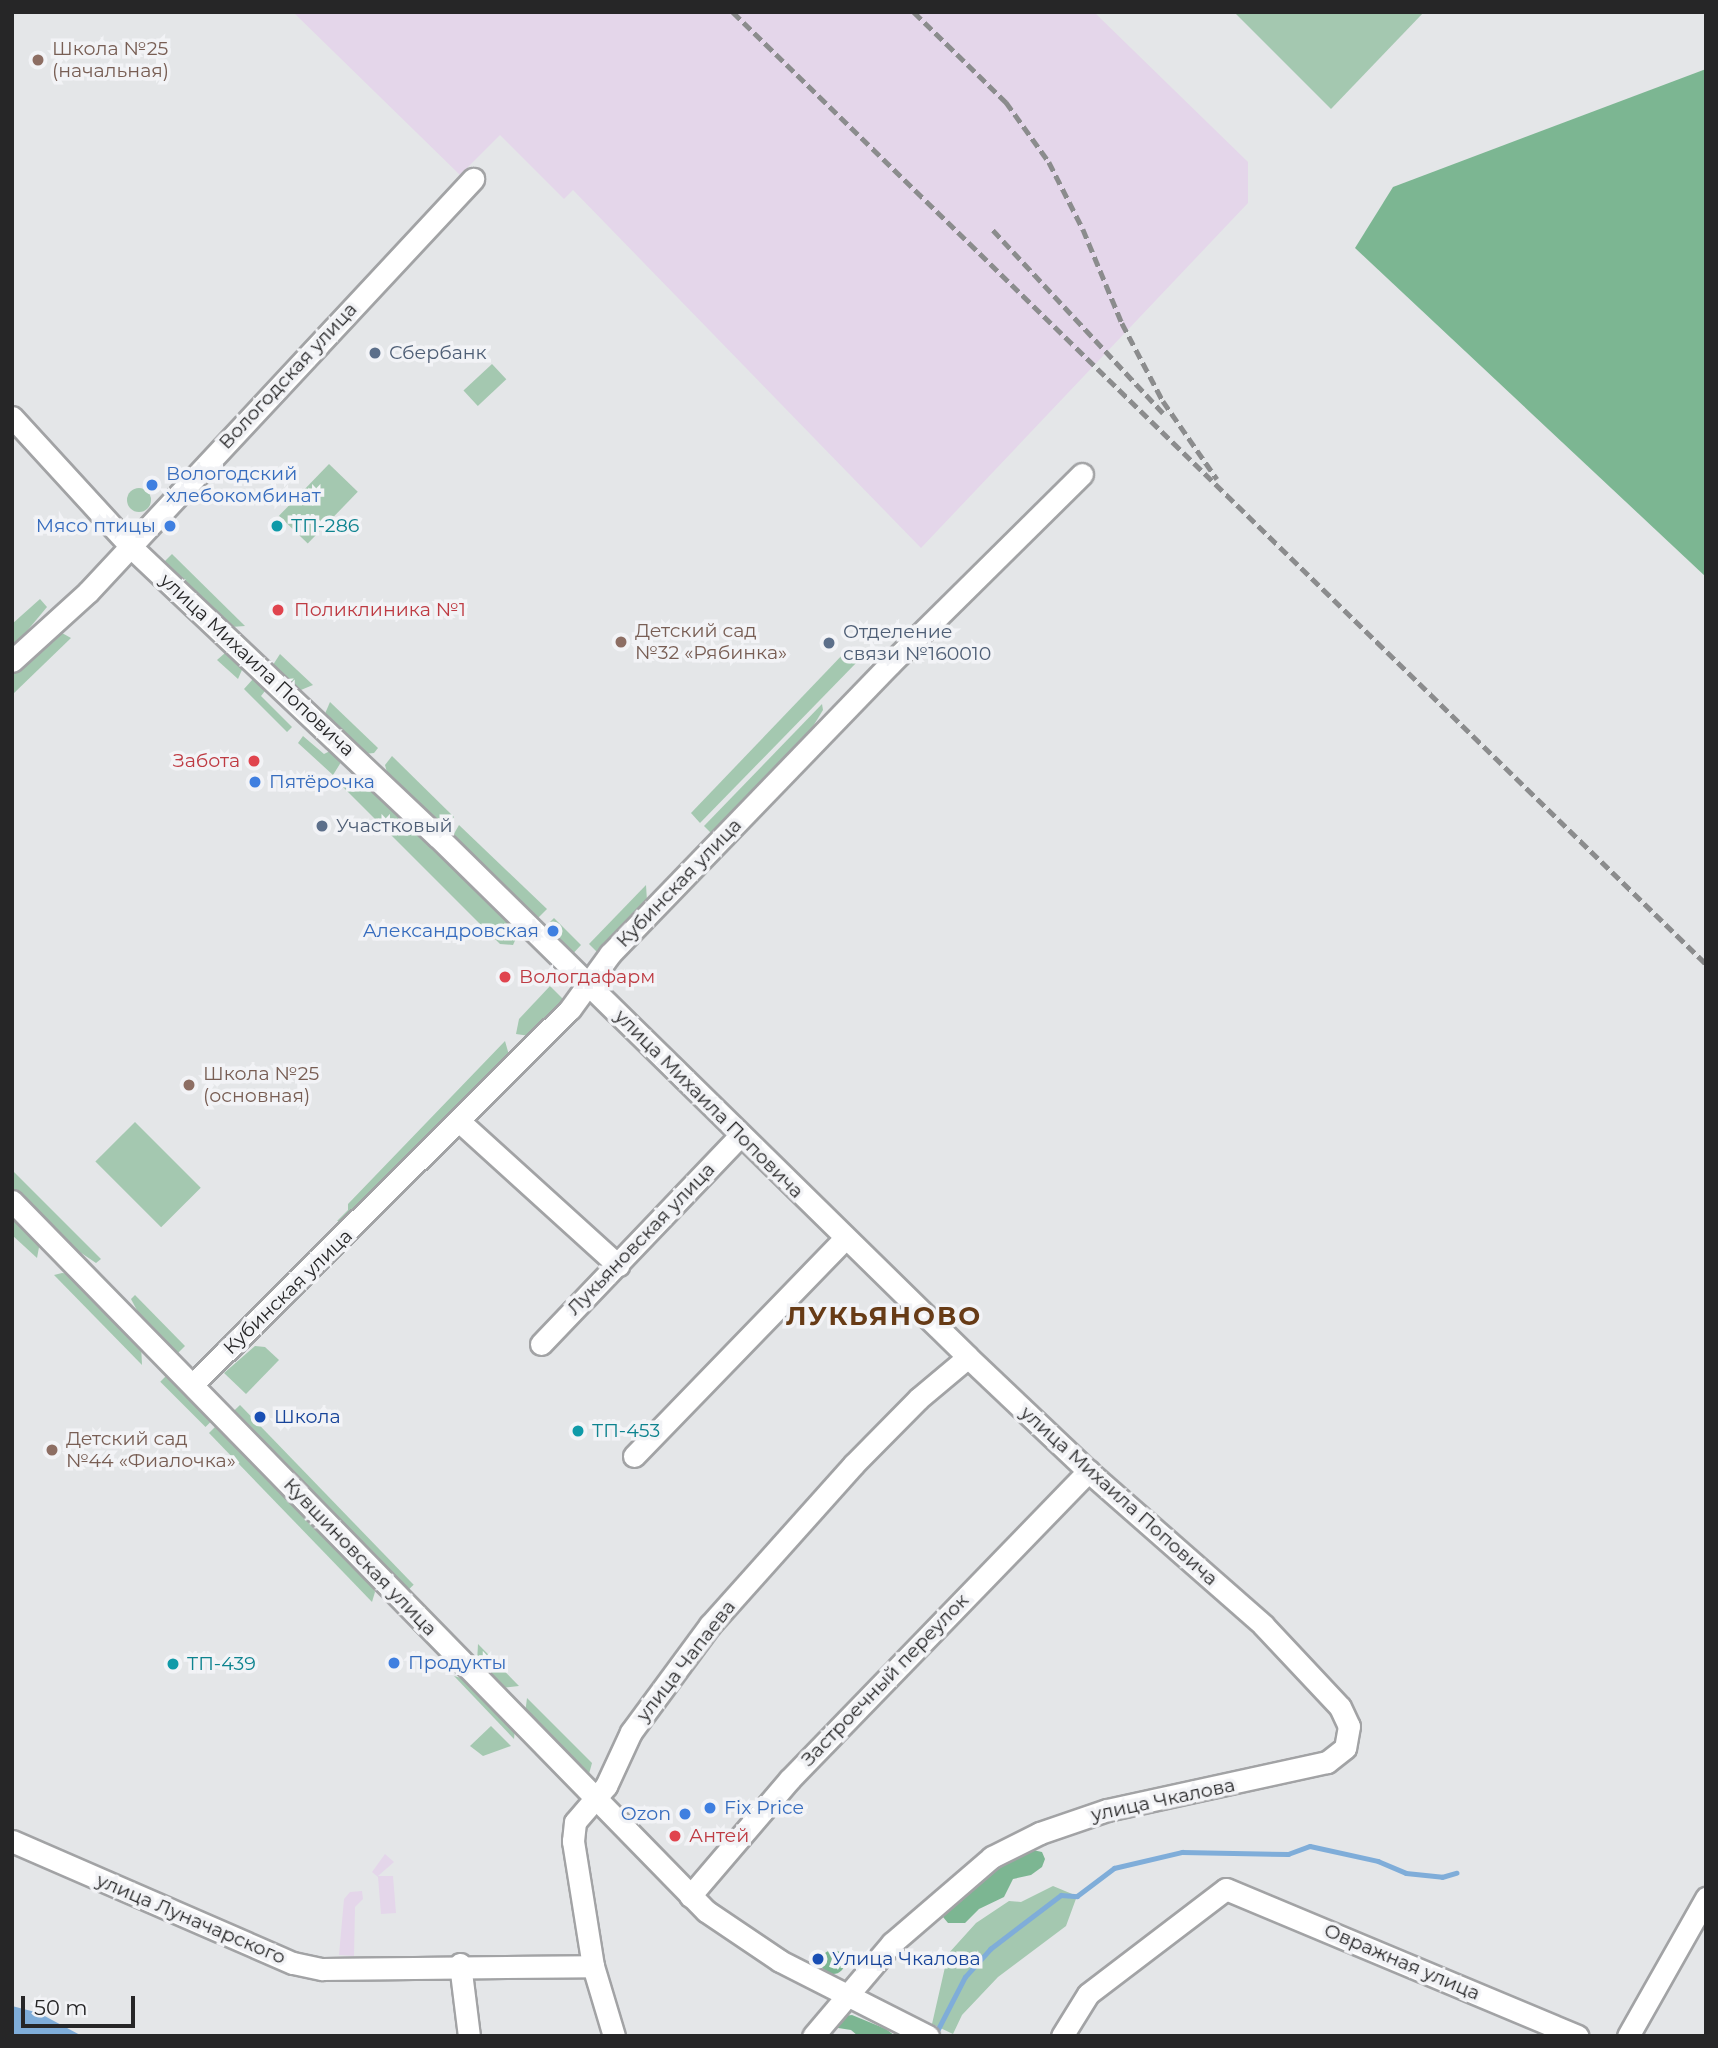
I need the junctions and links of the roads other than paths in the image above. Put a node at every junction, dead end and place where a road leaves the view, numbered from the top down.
1 (473, 179) dead end
2 (12, 417) edge
3 (1082, 474) dead end
4 (130, 546) junction
5 (12, 661) edge
6 (587, 986) junction
7 (459, 1121) junction
8 (741, 1135) junction
9 (12, 1200) edge
10 (844, 1239) junction
11 (618, 1265) junction
12 (541, 1343) dead end
13 (968, 1357) junction
14 (192, 1385) junction
15 (634, 1456) dead end
16 (1088, 1471) junction
17 (1349, 1726) joint
18 (594, 1798) junction
19 (12, 1842) edge
20 (690, 1896) junction
21 (1706, 1898) edge
22 (460, 1964) junction
23 (593, 1965) junction
24 (846, 1994) junction
25 (923, 2034) edge
26 (470, 2036) edge
27 (614, 2036) edge
28 (813, 2036) edge
29 (1062, 2036) edge
30 (1578, 2036) edge
31 (1628, 2036) edge

1 - 4 street, Вологодская улица
2 - 4 street, улица Михаила Поповича
3 - 6 street, Кубинская улица
4 - 5 street, Вологодская улица
4 - 6 street, улица Михаила Поповича
6 - 7 street, Кубинская улица
6 - 8 street, улица Михаила Поповича
7 - 11 street
7 - 14 street, Кубинская улица
8 - 10 street, улица Михаила Поповича
8 - 11 street, Лукьяновская улица
9 - 14 street, Кувшиновская улица
10 - 13 street, улица Михаила Поповича
10 - 15 street
11 - 12 street, Лукьяновская улица
13 - 16 street, улица Михаила Поповича
13 - 18 street, улица Чапаева
14 - 18 street, Кувшиновская улица
16 - 17 street, улица Михаила Поповича
16 - 20 street, Застроечный переулок
17 - 24 street, улица Чкалова
18 - 20 street, Кувшиновская улица
18 - 23 street, улица Чапаева
19 - 22 street, улица Луначарского
20 - 24 street, Кувшиновская улица
21 - 31 street
22 - 23 street, улица Луначарского
22 - 26 street
23 - 27 street, улица Чапаева
24 - 25 street, Кувшиновская улица
24 - 28 street, улица Чкалова
29 - 30 street, Овражная улица

